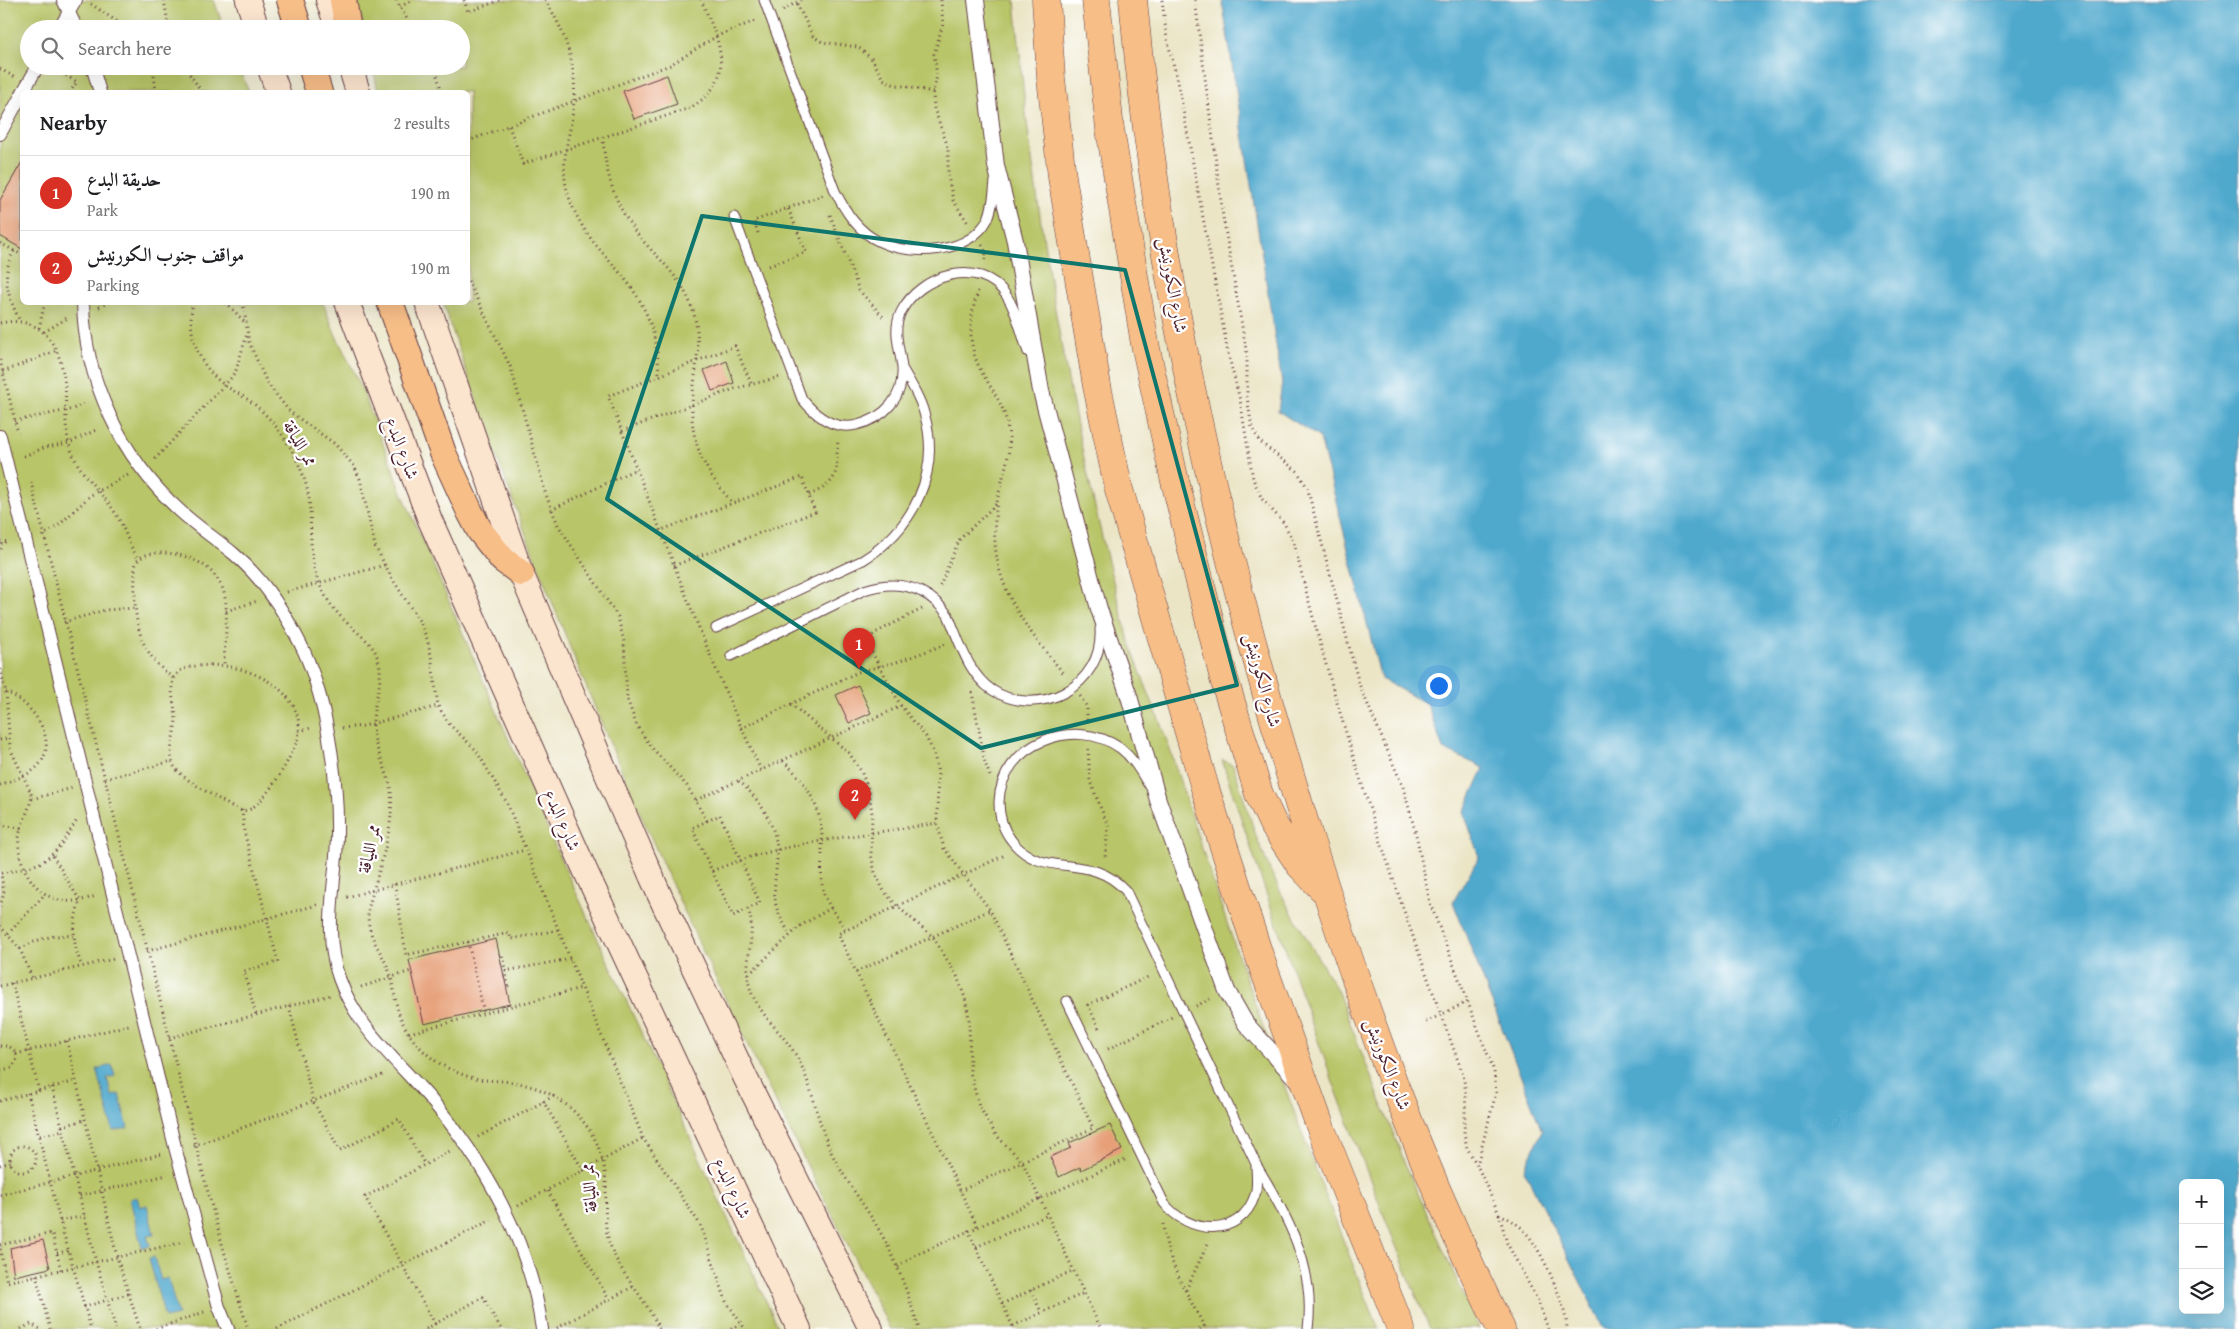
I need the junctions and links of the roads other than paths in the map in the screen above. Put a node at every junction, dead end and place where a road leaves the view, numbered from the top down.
1 (248, 0) edge
2 (290, 0) edge
3 (328, 0) edge
4 (343, 0) edge
5 (764, 0) edge
6 (976, 0) edge
7 (1046, 0) edge
8 (1096, 0) edge
9 (1133, 0) edge
10 (69, 4) edge
11 (63, 20) edge
12 (74, 20) edge
13 (254, 20) edge
14 (296, 20) edge
15 (335, 20) edge
16 (346, 20) edge
17 (33, 75) edge
18 (95, 75) edge
19 (272, 75) edge
20 (314, 75) edge
21 (353, 75) edge
22 (25, 90) edge
23 (99, 90) edge
24 (277, 90) edge
25 (318, 90) edge
26 (357, 90) edge
27 (20, 98) edge
28 (0, 134) edge
29 (996, 166) junction
30 (734, 216) dead end
31 (83, 305) edge
32 (348, 305) edge
33 (391, 305) edge
34 (428, 305) edge
35 (902, 368) junction
36 (1041, 391) junction
37 (0, 436) edge
38 (521, 573) junction
39 (1099, 609) junction
40 (716, 628) dead end
41 (731, 656) dead end
42 (1158, 800) junction
43 (1327, 893) junction
44 (1067, 1001) dead end
45 (1306, 1089) junction
46 (1256, 1164) junction
47 (228, 1329) edge
48 (542, 1329) edge
49 (799, 1329) edge
50 (870, 1329) edge
51 (1308, 1329) edge
52 (1401, 1329) edge
53 (1501, 1329) edge

1 - 13 main road
2 - 14 main road
3 - 15 main road
4 - 16 main road
5 - 29 lane
6 - 29 street
7 - 45 highway
8 - 43 highway
9 - 43 highway, شارع الكورنيش
10 - 11 street
10 - 12 street
17 - 22 street
18 - 23 street
19 - 24 main road
20 - 25 main road
21 - 26 main road
27 - 28 street
29 - 36 street
30 - 35 lane
31 - 48 street
32 - 49 main road, شارع البدع
33 - 38 main road
34 - 38 main road
35 - 36 lane
35 - 40 lane
36 - 39 street
37 - 47 street
38 - 50 main road
39 - 41 lane
39 - 42 street
42 - 45 street
42 - 46 lane
43 - 53 highway, شارع الكورنيش
44 - 46 lane
45 - 52 highway
46 - 51 lane

